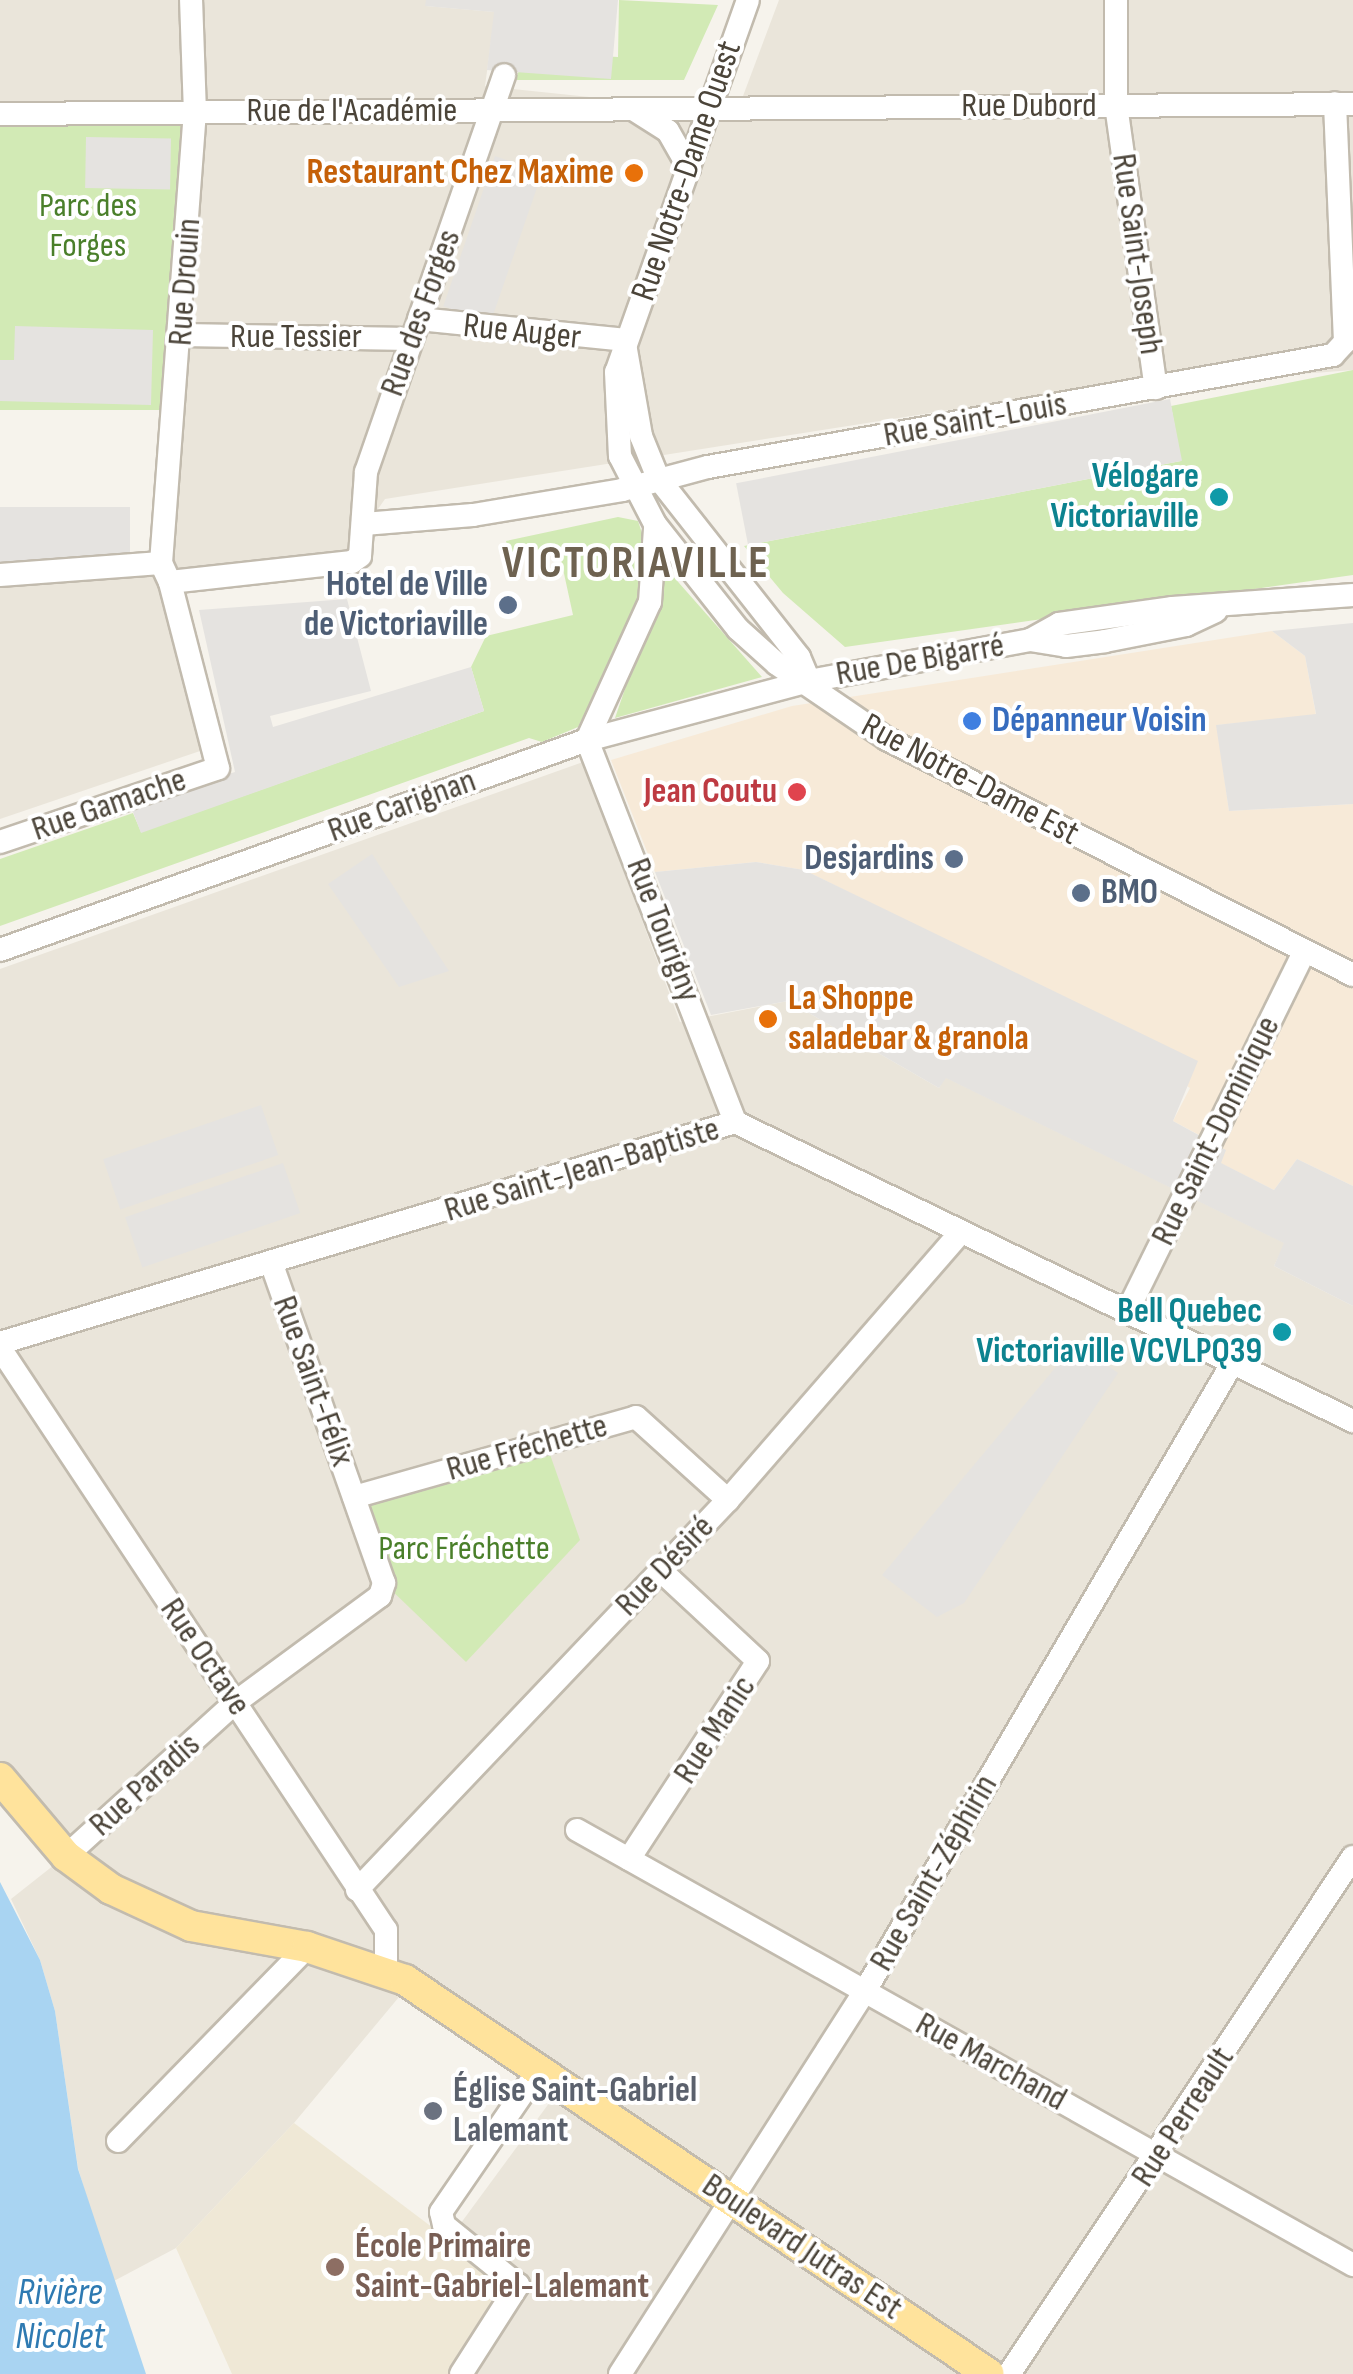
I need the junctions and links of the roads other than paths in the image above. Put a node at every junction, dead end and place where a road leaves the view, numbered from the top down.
1 (191, 0) edge
2 (748, 0) edge
3 (1116, 0) edge
4 (504, 75) dead end
5 (1344, 104) edge
6 (1116, 105) junction
7 (704, 109) junction
8 (494, 110) junction
9 (634, 110) junction
10 (195, 113) junction
11 (0, 114) edge
12 (689, 168) junction
13 (414, 329) junction
14 (183, 335) junction
15 (624, 340) junction
16 (1156, 388) junction
17 (658, 478) junction
18 (632, 486) junction
19 (364, 524) junction
20 (655, 524) junction
21 (166, 572) junction
22 (0, 575) edge
23 (1353, 595) edge
24 (809, 681) junction
25 (587, 740) junction
26 (218, 768) joint
27 (0, 842) edge
28 (0, 950) edge
29 (1305, 950) junction
30 (1353, 975) edge
31 (735, 1122) junction
32 (961, 1232) junction
33 (272, 1266) junction
34 (1127, 1312) junction
35 (0, 1346) edge
36 (1232, 1362) junction
37 (1353, 1420) edge
38 (354, 1497) junction
39 (728, 1500) junction
40 (661, 1570) junction
41 (236, 1702) junction
42 (0, 1778) edge
43 (577, 1830) dead end
44 (66, 1856) junction
45 (1353, 1857) edge
46 (629, 1859) junction
47 (357, 1890) junction
48 (308, 1948) junction
49 (386, 1972) junction
50 (865, 1991) junction
51 (540, 2068) junction
52 (118, 2141) dead end
53 (1158, 2156) junction
54 (733, 2200) junction
55 (1353, 2265) edge
56 (461, 2374) edge
57 (620, 2374) edge
58 (990, 2374) edge
59 (1009, 2374) edge

1 - 10 street, Rue Drouin
2 - 7 street, Rue Notre-Dame Ouest
3 - 6 street, Rue Saint-Joseph
4 - 8 street, Rue des Forges
5 - 6 street, Rue Dubord
5 - 16 street, Rue Saint-Louis
6 - 7 street, Rue Dubord
6 - 16 street, Rue Saint-Joseph
7 - 9 street, Rue de l'Académie
7 - 12 street, Rue Notre-Dame Ouest
8 - 9 street, Rue de l'Académie
8 - 10 street, Rue de l'Académie
8 - 13 street, Rue des Forges
9 - 12 street
10 - 11 street, Rue de l'Académie
10 - 14 street, Rue Drouin
12 - 15 street, Rue Notre-Dame Ouest
13 - 14 street, Rue Tessier
13 - 15 street, Rue Auger
13 - 19 street, Rue des Forges
14 - 21 street, Rue Drouin
15 - 17 street, Rue Notre-Dame Ouest
15 - 18 street, Rue Notre-Dame Ouest
16 - 17 street, Rue Saint-Louis
17 - 18 street, Rue Saint-Louis
17 - 24 street, Rue Notre-Dame Ouest
18 - 19 street, Rue Saint-Louis
18 - 20 street, Rue Notre-Dame Ouest
19 - 21 street, Rue des Forges
20 - 24 street, Rue Notre-Dame Ouest
20 - 25 street
21 - 22 street
21 - 26 street, Rue Drouin
23 - 24 street, Rue De Bigarré
24 - 25 street, Rue Carignan
24 - 29 street, Rue Notre-Dame Est
25 - 28 street, Rue Carignan
25 - 31 street, Rue Tourigny
26 - 27 street, Rue Gamache
29 - 30 street, Rue Notre-Dame Est
29 - 34 street, Rue Saint-Dominique
31 - 32 street, Rue Saint-Jean-Baptiste
31 - 33 street, Rue Saint-Jean-Baptiste
32 - 34 street, Rue Saint-Jean-Baptiste
32 - 39 street, Rue Désiré
33 - 35 street, Rue Saint-Jean-Baptiste
33 - 38 street, Rue Saint-Félix
34 - 36 street, Rue Saint-Jean-Baptiste
35 - 41 street, Rue Octave
36 - 37 street, Rue Saint-Jean-Baptiste
36 - 50 street, Rue Saint-Zéphirin
38 - 39 street, Rue Fréchette
38 - 41 street, Rue Paradis
39 - 40 street, Rue Désiré
40 - 46 street, Rue Manic
40 - 47 street, Rue Désiré
41 - 44 street, Rue Paradis
41 - 47 street, Rue Octave
42 - 44 main road, Boulevard Jutras Est
43 - 46 street, Rue Marchand
44 - 48 main road, Boulevard Jutras Est
45 - 53 street, Rue Perreault
46 - 50 street, Rue Marchand
47 - 49 street, Rue Octave
48 - 49 main road, Boulevard Jutras Est
48 - 52 street
49 - 51 main road, Boulevard Jutras Est
50 - 53 street, Rue Marchand
50 - 54 street, Rue Saint-Zéphirin
51 - 54 main road, Boulevard Jutras Est
51 - 56 street
53 - 55 street, Rue Marchand
53 - 59 street, Rue Perreault
54 - 57 street, Rue Saint-Zéphirin
54 - 58 main road, Boulevard Jutras Est

